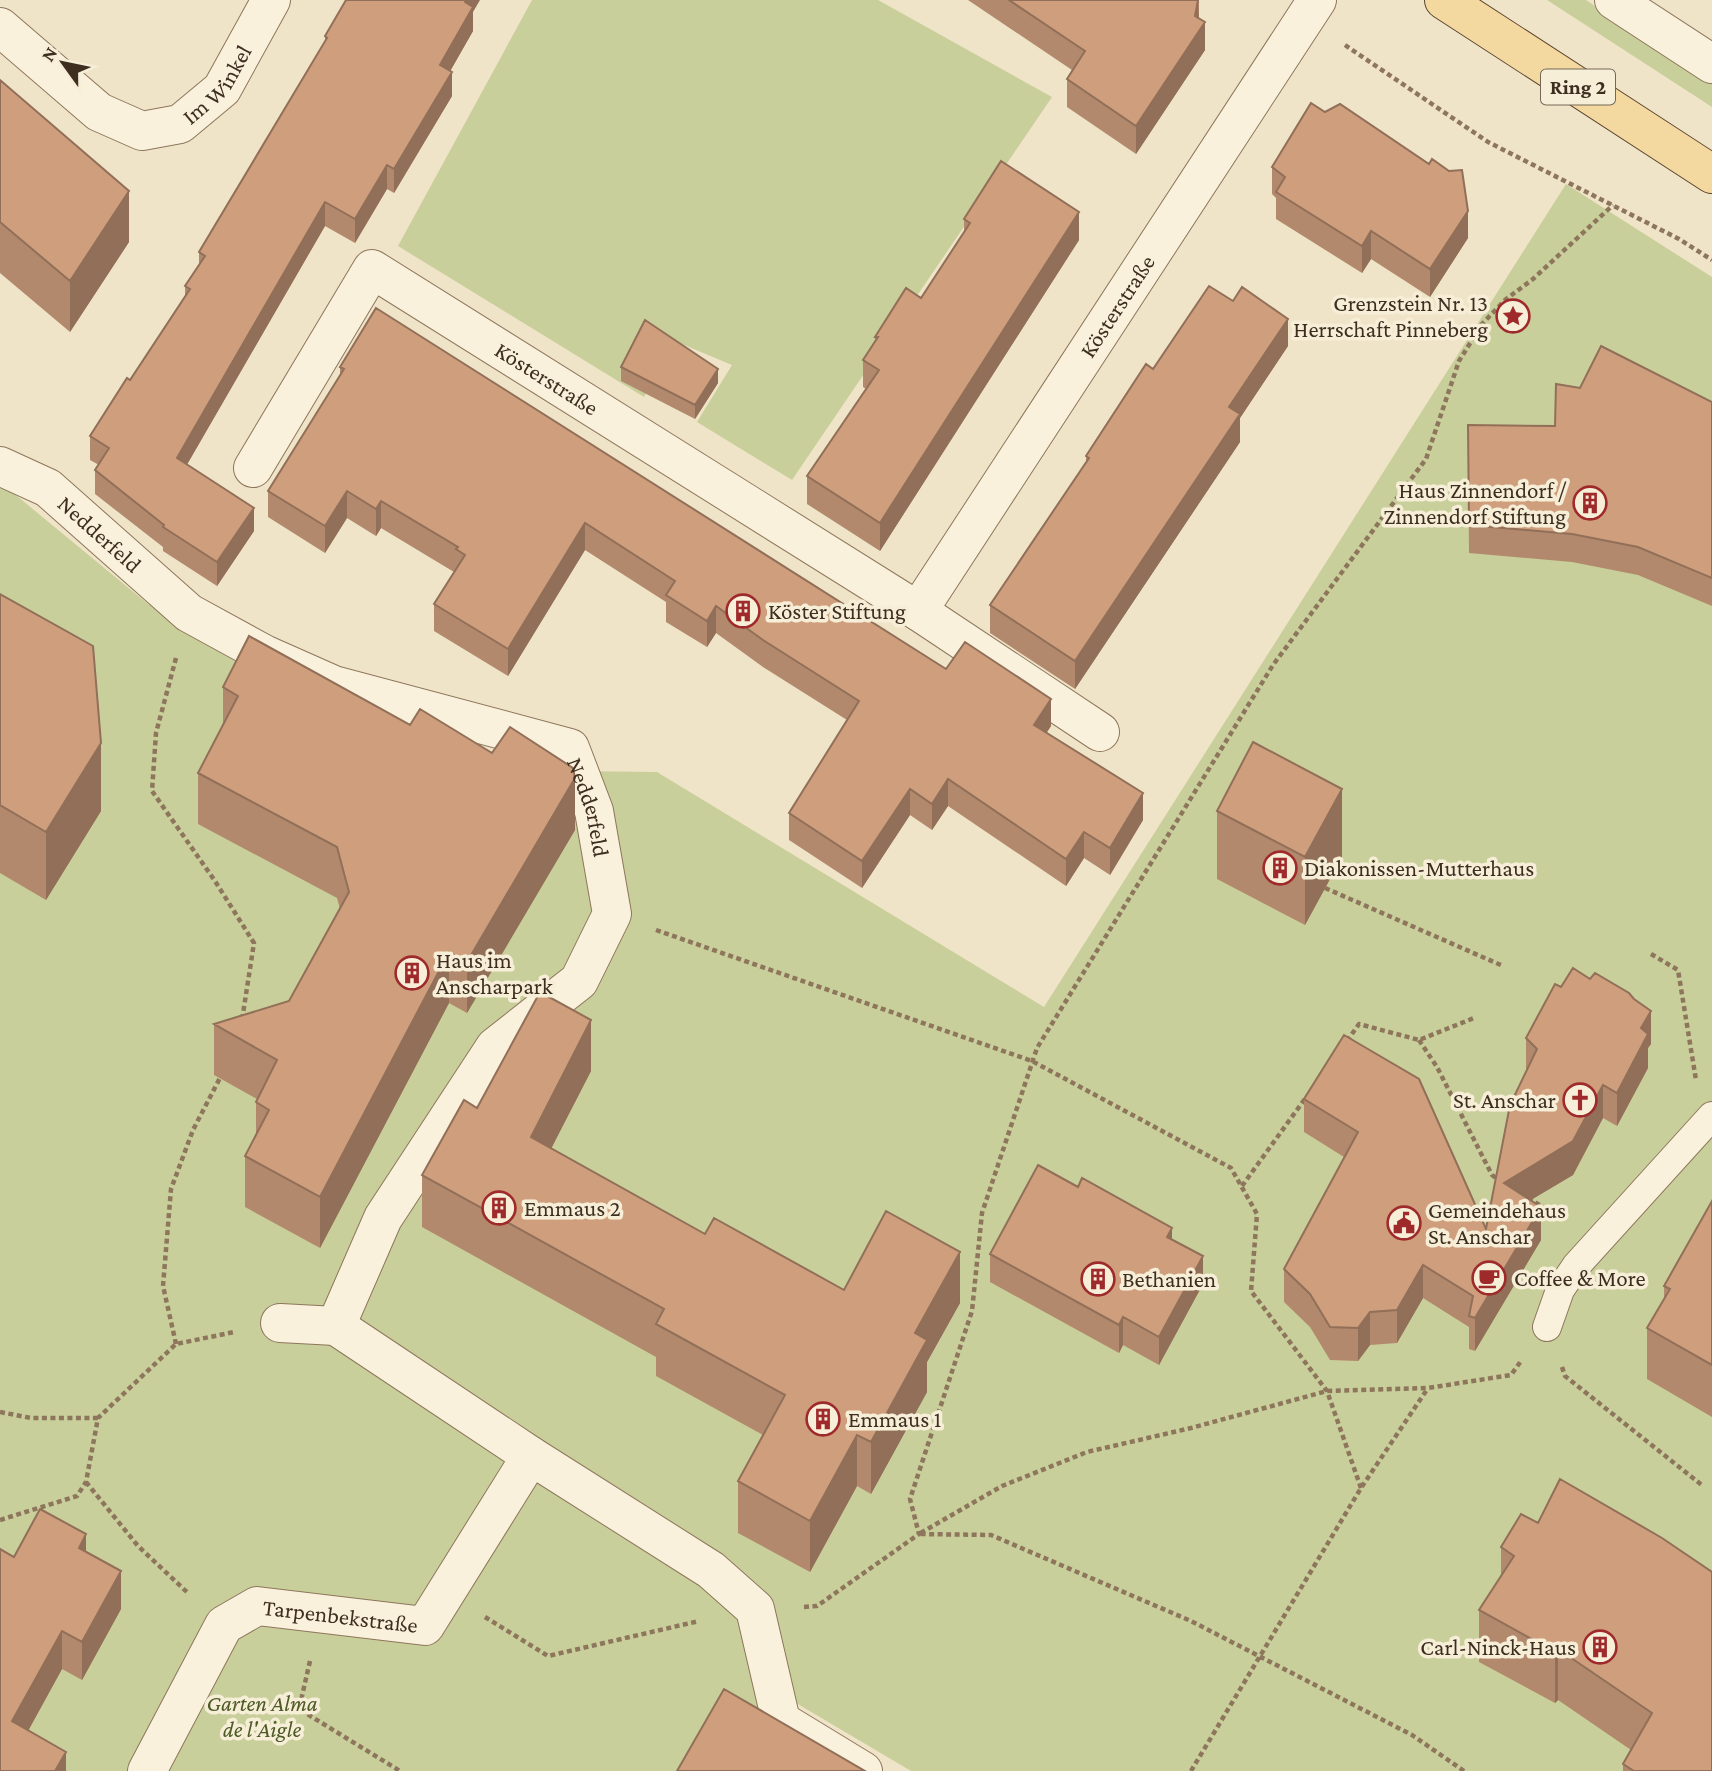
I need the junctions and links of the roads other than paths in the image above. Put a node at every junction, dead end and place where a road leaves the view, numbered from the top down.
1 (271, 0) edge
2 (1317, 0) edge
3 (1444, 0) edge
4 (1614, 0) edge
5 (0, 27) edge
6 (1712, 64) edge
7 (1712, 174) edge
8 (0, 466) edge
9 (253, 468) dead end
10 (918, 611) junction
11 (1100, 732) dead end
12 (1708, 1121) edge
13 (280, 1323) road end
14 (336, 1326) junction
15 (1547, 1326) road end
16 (531, 1456) junction
17 (147, 1771) edge
18 (863, 1771) edge

1 - 5 street, Im Winkel
2 - 10 street, Kösterstraße
3 - 7 main road, Ring 2
4 - 6 street
8 - 14 street, Nedderfeld
9 - 10 street, Kösterstraße
10 - 11 street, Kösterstraße
12 - 15 lane
13 - 14 street
14 - 16 street
16 - 17 street, Tarpenbekstraße
16 - 18 street

